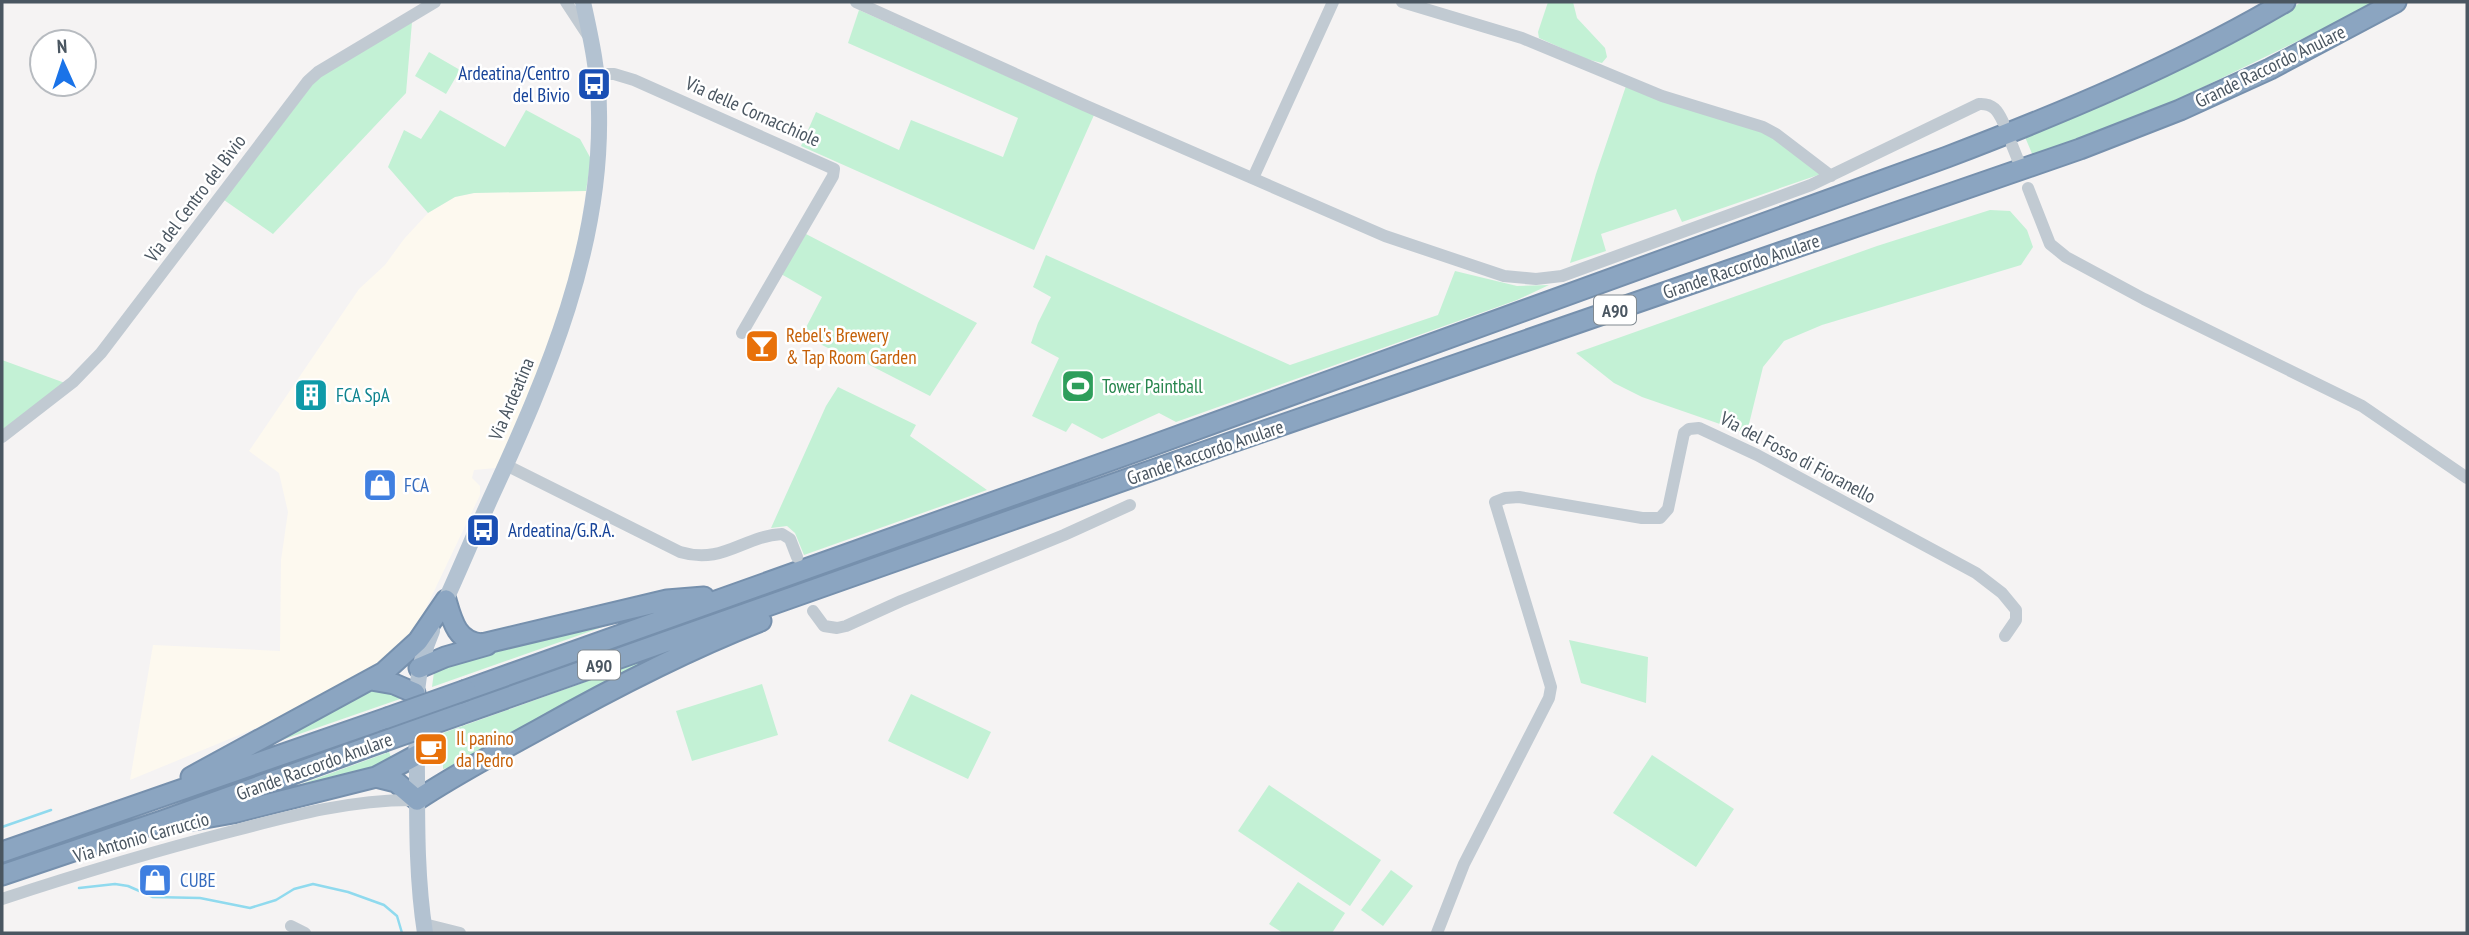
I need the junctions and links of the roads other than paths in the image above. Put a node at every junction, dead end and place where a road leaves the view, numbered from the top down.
1 (435, 2) edge
2 (566, 2) edge
3 (583, 2) edge
4 (856, 2) edge
5 (1333, 2) edge
6 (1402, 2) edge
7 (2285, 2) edge
8 (2396, 2) edge
9 (592, 40) junction
10 (597, 74) junction
11 (2003, 122) dead end
12 (2012, 145) dead end
13 (2020, 165) dead end
14 (1831, 176) junction
15 (1253, 178) junction
16 (2028, 188) dead end
17 (743, 333) dead end
18 (2, 437) edge
19 (506, 465) junction
20 (2467, 478) edge
21 (1129, 505) dead end
22 (797, 556) dead end
23 (887, 563) junction
24 (728, 596) junction
25 (446, 600) junction
26 (813, 611) dead end
27 (2005, 636) dead end
28 (498, 642) junction
29 (419, 668) junction
30 (372, 680) junction
31 (415, 693) junction
32 (417, 755) junction
33 (376, 777) junction
34 (164, 796) junction
35 (417, 800) junction
36 (162, 821) junction
37 (2, 852) edge
38 (2, 875) edge
39 (2, 899) edge
40 (291, 926) dead end
41 (425, 929) edge
42 (305, 933) edge
43 (460, 933) edge
44 (1437, 933) edge

1 - 18 street, Via del Centro del Bivio
2 - 9 street
3 - 9 main road, Via Ardeatina
4 - 15 street
5 - 15 street
6 - 14 street
7 - 24 highway, Grande Raccordo Anulare / A90
8 - 23 highway, Grande Raccordo Anulare / A90
9 - 10 main road, Via Ardeatina
10 - 17 street, Via delle Cornacchiole
10 - 19 main road, Via Ardeatina
11 - 14 street
12 - 13 street
14 - 15 street
16 - 20 street
19 - 22 street
19 - 25 main road, Via Ardeatina
21 - 26 street
23 - 35 highway
23 - 36 highway, Grande Raccordo Anulare / A90, bridge
24 - 28 highway
24 - 34 highway, Grande Raccordo Anulare / A90, bridge
25 - 28 highway
25 - 29 main road, Via Ardeatina
25 - 30 highway
27 - 44 street, Via del Fosso di Fioranello
28 - 29 highway
29 - 31 main road, Via Ardeatina
30 - 31 highway
30 - 34 highway
31 - 32 main road, Via Ardeatina
32 - 33 highway
32 - 35 main road, Via Ardeatina
33 - 35 highway
33 - 36 highway
34 - 37 highway, Grande Raccordo Anulare / A90
35 - 39 street, Via Antonio Carruccio
35 - 41 main road, Via Ardeatina
36 - 38 highway, Grande Raccordo Anulare / A90
40 - 42 street
41 - 43 street

